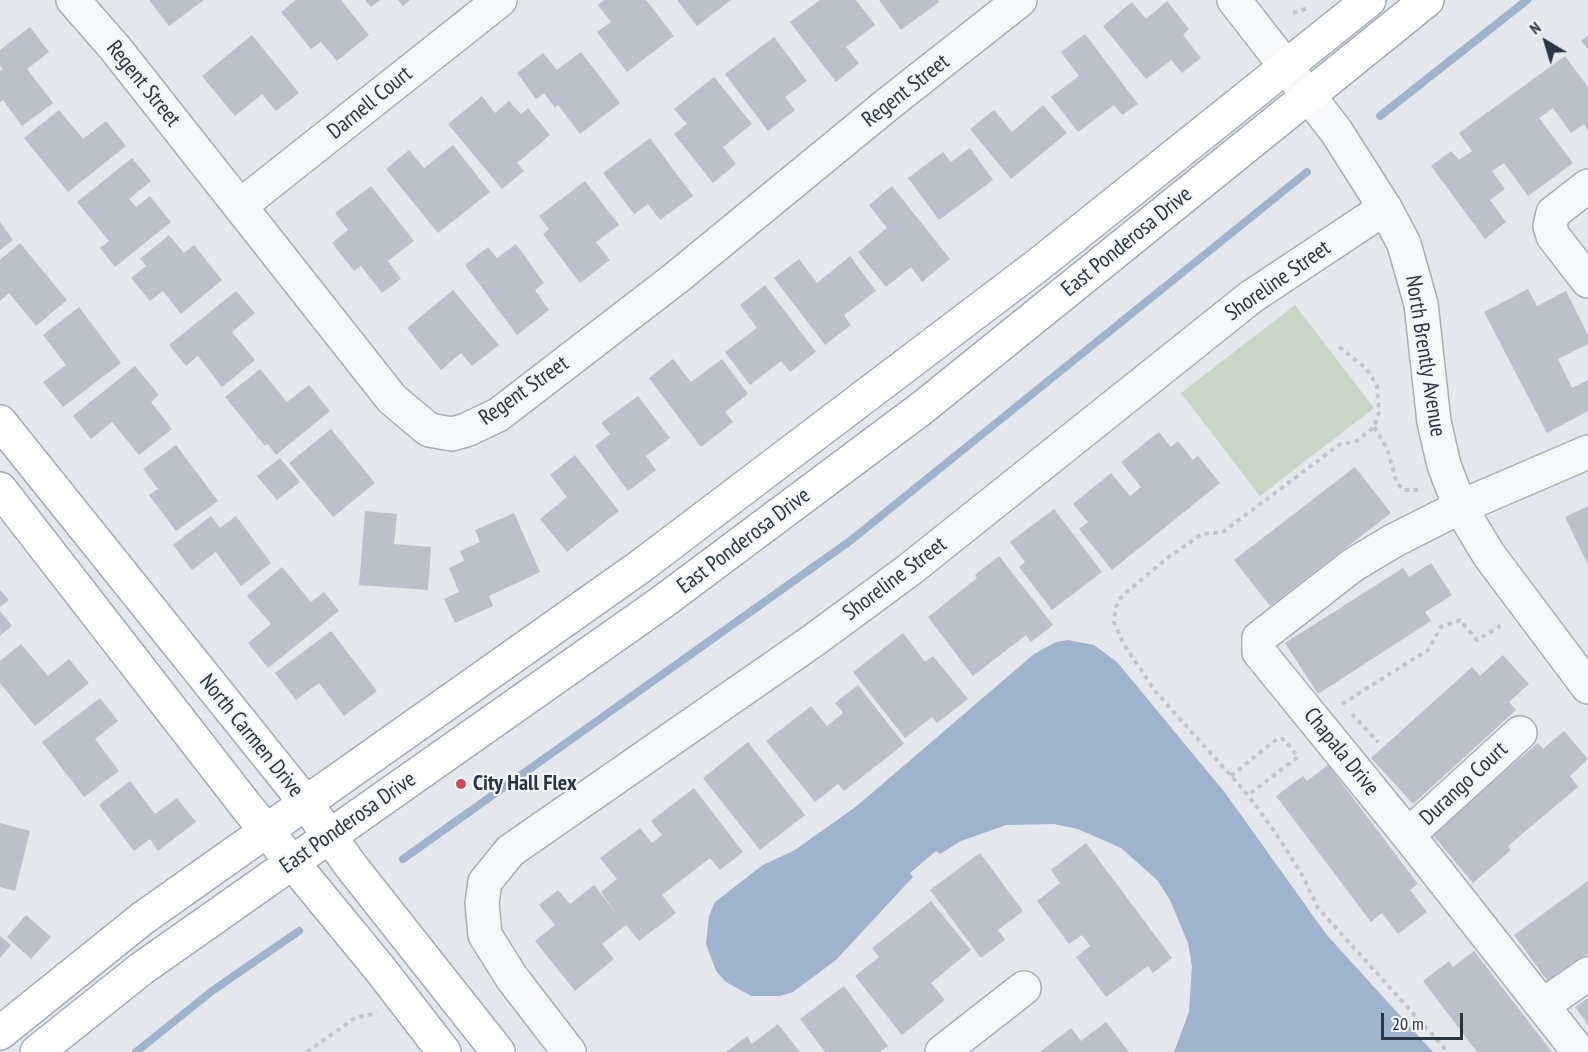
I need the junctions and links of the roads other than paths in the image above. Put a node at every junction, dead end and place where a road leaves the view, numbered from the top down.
1 (73, 0) edge
2 (500, 0) edge
3 (1020, 0) edge
4 (1234, 0) edge
5 (1368, 0) edge
6 (1427, 0) edge
7 (1285, 65) junction
8 (1308, 95) junction
9 (1588, 186) edge
10 (240, 206) junction
11 (1385, 208) junction
12 (1588, 281) edge
13 (0, 422) edge
14 (1588, 452) edge
15 (0, 489) edge
16 (1460, 507) junction
17 (1588, 687) edge
18 (1520, 733) dead end
19 (305, 802) junction
20 (266, 831) junction
21 (1408, 835) junction
22 (329, 836) junction
23 (292, 862) junction
24 (1588, 974) edge
25 (1024, 988) dead end
26 (1543, 1005) junction
27 (0, 1034) edge
28 (37, 1052) edge
29 (444, 1052) edge
30 (498, 1052) edge
31 (570, 1052) edge
32 (942, 1052) edge
33 (1579, 1052) edge

1 - 10 street, Regent Street
2 - 10 street, Darnell Court
3 - 10 street, Regent Street
4 - 7 street, North Brently Avenue
5 - 7 main road, East Ponderosa Drive
6 - 8 main road, East Ponderosa Drive
7 - 8 street, North Brently Avenue
7 - 19 main road, East Ponderosa Drive
8 - 11 street, North Brently Avenue
8 - 22 main road, East Ponderosa Drive
9 - 12 street
11 - 16 street, North Brently Avenue
11 - 31 street, Shoreline Street
13 - 19 main road, North Carmen Drive
14 - 16 street
15 - 20 main road, North Carmen Drive
16 - 17 street, North Brently Avenue
16 - 21 street, Chapala Drive
18 - 21 street, Durango Court
19 - 20 main road, East Ponderosa Drive
19 - 22 main road, North Carmen Drive
20 - 23 main road, North Carmen Drive
20 - 27 main road, East Ponderosa Drive
21 - 26 street, Chapala Drive
22 - 23 main road, East Ponderosa Drive
22 - 30 main road, North Carmen Drive
23 - 28 main road, East Ponderosa Drive
23 - 29 main road, North Carmen Drive
24 - 26 street
25 - 32 street
26 - 33 street, Chapala Drive

